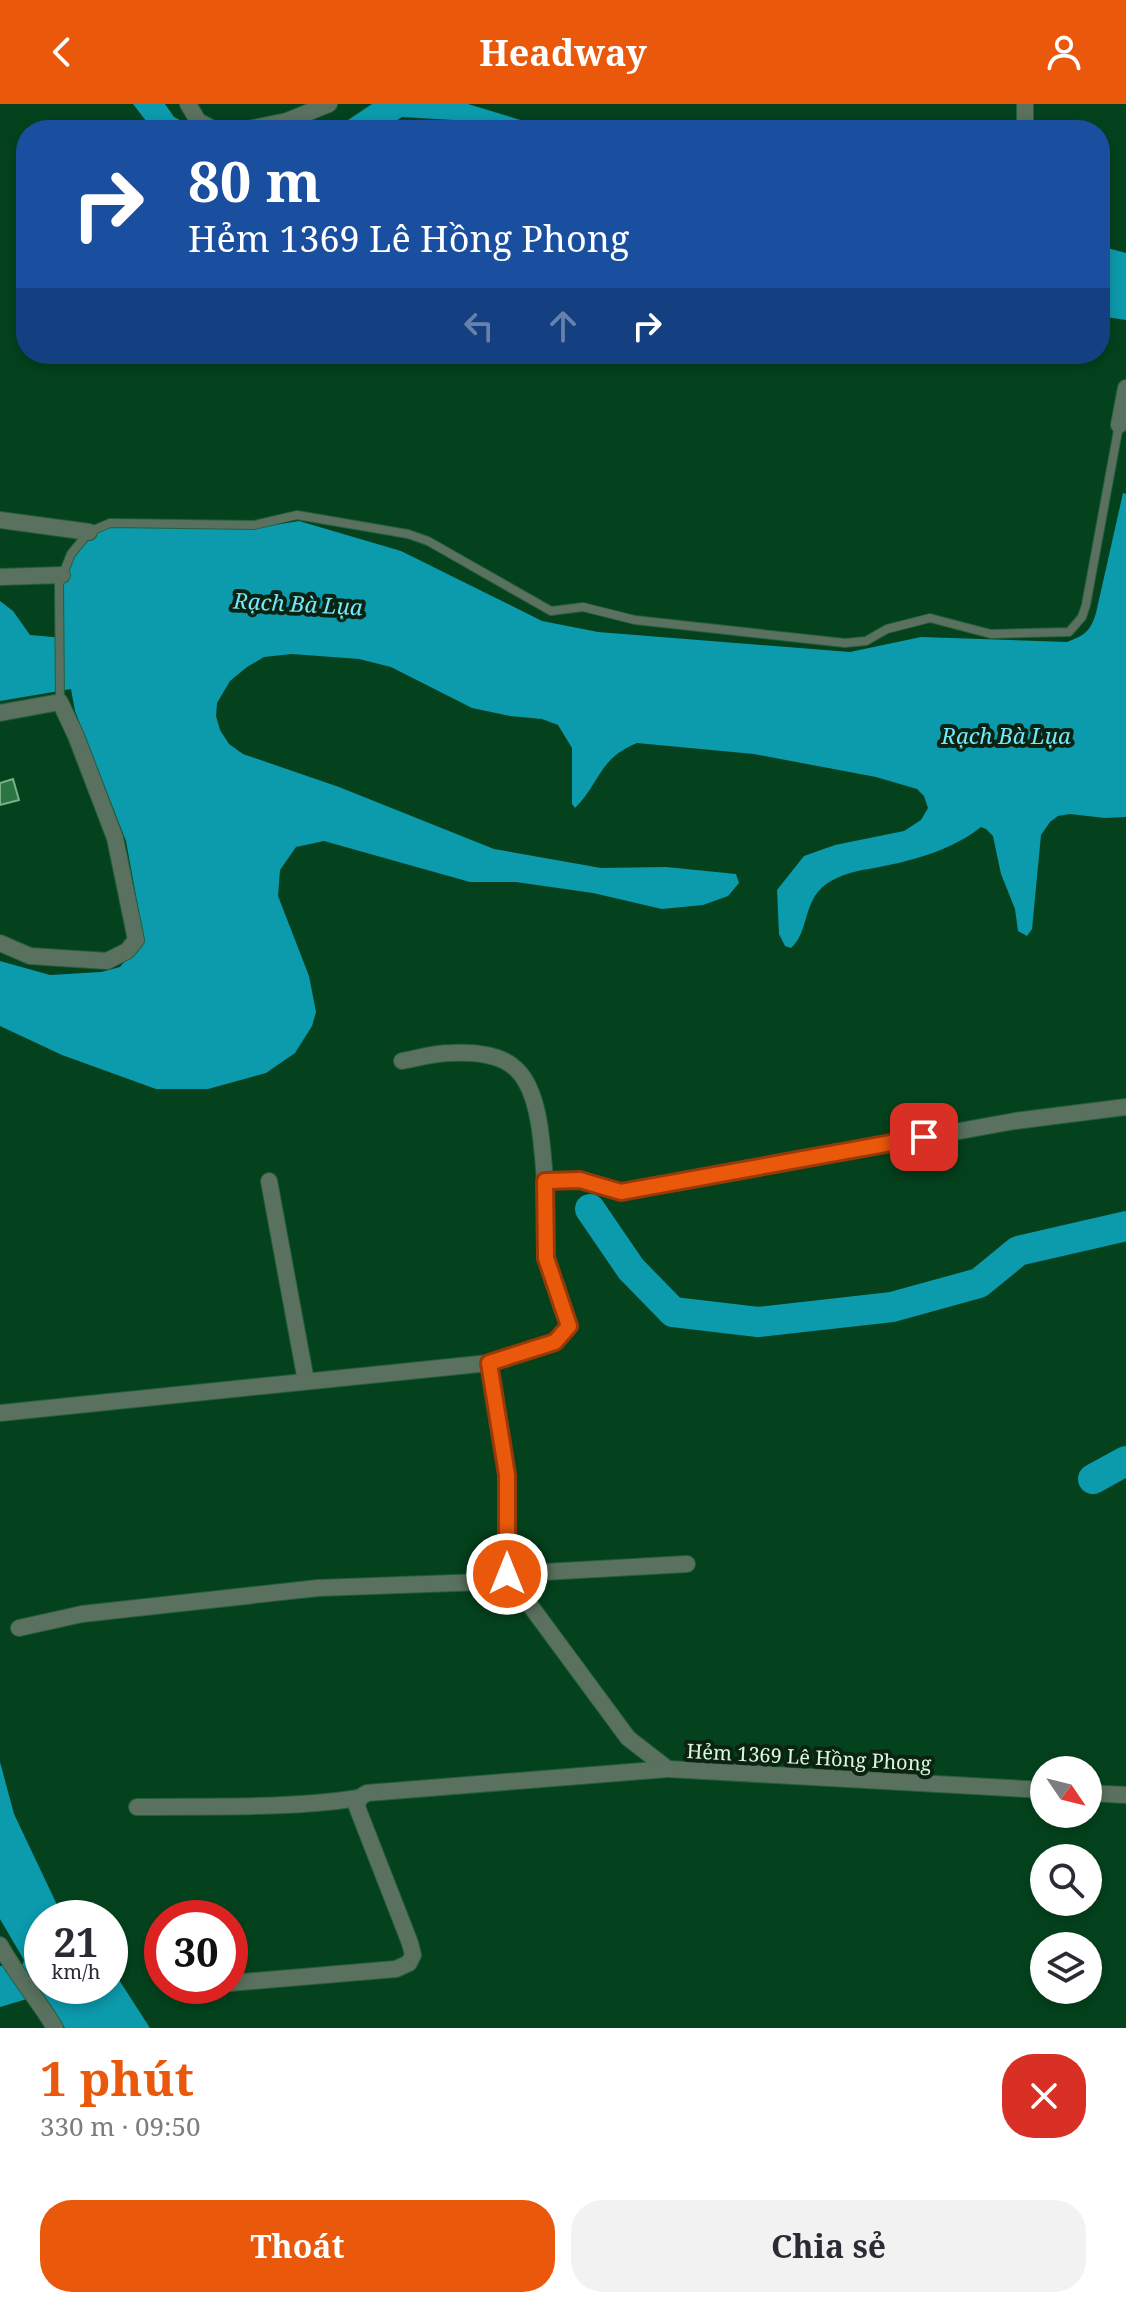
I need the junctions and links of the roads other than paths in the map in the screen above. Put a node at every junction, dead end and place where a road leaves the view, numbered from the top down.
1 (329, 104) edge
2 (289, 120) edge
3 (1126, 388) edge
4 (1119, 425) joint
5 (0, 520) edge
6 (89, 532) junction
7 (0, 577) edge
8 (60, 580) junction
9 (60, 698) junction
10 (0, 713) edge
11 (0, 943) edge
12 (402, 1061) dead end
13 (1126, 1107) edge
14 (269, 1181) dead end
15 (545, 1181) junction
16 (489, 1363) junction
17 (306, 1381) junction
18 (0, 1413) edge
19 (687, 1564) dead end
20 (509, 1578) junction
21 (19, 1628) dead end
22 (668, 1769) junction
23 (1030, 1789) edge
24 (1102, 1794) edge
25 (1126, 1795) edge
26 (359, 1798) junction
27 (137, 1807) dead end
28 (0, 1945) edge
29 (248, 1981) edge
30 (55, 2028) edge

1 - 2 street
3 - 4 street
4 - 6 lane
5 - 6 street
6 - 8 lane
7 - 8 street
8 - 9 lane
9 - 10 street
9 - 11 street
12 - 15 street
13 - 15 street
14 - 17 street
15 - 16 street
16 - 17 street
16 - 20 street
17 - 18 street
19 - 20 street
20 - 21 street
20 - 22 street, Hẻm 1369 Lê Hồng Phong
22 - 23 street, Hẻm 1369 Lê Hồng Phong
22 - 26 street
24 - 25 street
26 - 27 street
26 - 29 street
28 - 30 street

